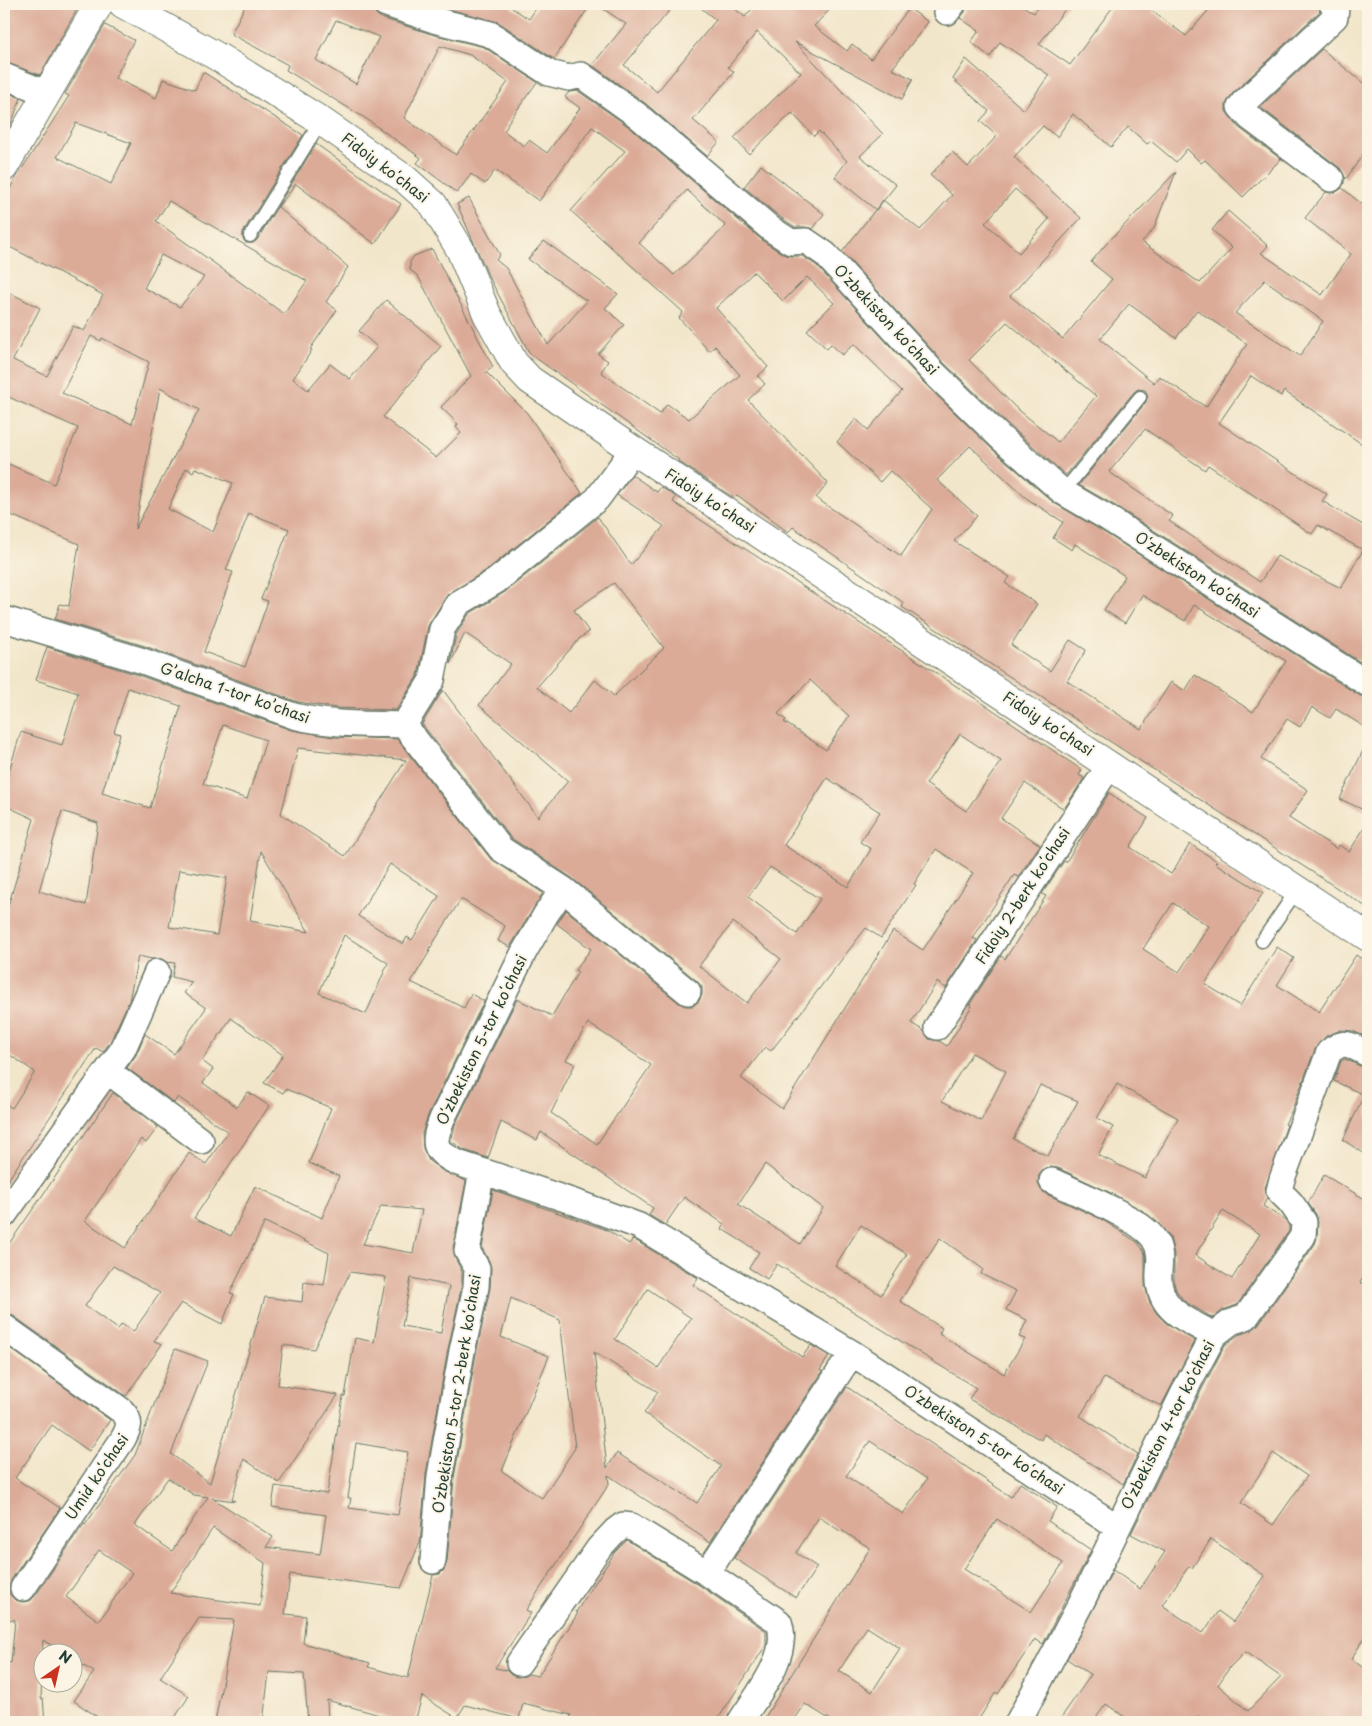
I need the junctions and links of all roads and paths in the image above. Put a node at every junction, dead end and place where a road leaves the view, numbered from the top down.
1 (99, 4) edge
2 (123, 4) edge
3 (386, 4) edge
4 (1332, 4) edge
5 (436, 12) edge
6 (4, 76) edge
7 (46, 93) junction
8 (321, 121) junction
9 (4, 167) edge
10 (1331, 179) dead end
11 (250, 236) dead end
12 (1140, 397) dead end
13 (633, 450) junction
14 (1063, 492) junction
15 (4, 619) edge
16 (1368, 684) edge
17 (404, 724) junction
18 (1110, 765) junction
19 (563, 889) junction
20 (1296, 890) junction
21 (1368, 937) edge
22 (1262, 941) dead end
23 (157, 972) dead end
24 (688, 992) dead end
25 (937, 1027) dead end
26 (1368, 1054) edge
27 (109, 1072) junction
28 (201, 1141) dead end
29 (482, 1171) junction
30 (1052, 1180) dead end
31 (4, 1215) edge
32 (4, 1327) edge
33 (1214, 1335) junction
34 (852, 1353) junction
35 (1117, 1527) junction
36 (433, 1561) dead end
37 (707, 1572) junction
38 (22, 1588) dead end
39 (519, 1663) dead end
40 (740, 1722) edge
41 (1018, 1722) edge

1 - 7 street
2 - 8 street, Fidoiy koʻchasi
3 - 5 street, Oʻzbekiston koʻchasi
4 - 10 street
5 - 14 street, Oʻzbekiston koʻchasi
6 - 7 street
7 - 9 street
8 - 11 lane
8 - 13 street, Fidoiy koʻchasi
12 - 14 lane
13 - 17 street
13 - 18 street, Fidoiy koʻchasi
14 - 16 street, Oʻzbekiston koʻchasi
15 - 17 street, Gʼalcha 1-tor koʼchasi
17 - 19 street
18 - 20 street, Fidoiy koʻchasi
18 - 25 street, Fidoiy 2-berk koʻchasi
19 - 24 street
19 - 29 street, Oʻzbekiston 5-tor koʻchasi
20 - 21 street, Fidoiy koʻchasi
20 - 22 lane
23 - 27 street
26 - 33 street, Oʻzbekiston 4-tor koʻchasi
27 - 28 street
27 - 31 street
29 - 34 street, Oʻzbekiston 5-tor koʻchasi
29 - 36 street, Oʻzbekiston 5-tor 2-berk koʻchasi
30 - 33 street
32 - 38 street, Umid koʻchasi
33 - 35 street, Oʻzbekiston 4-tor koʻchasi
34 - 35 street, Oʻzbekiston 5-tor koʻchasi
34 - 37 street
35 - 41 street, Oʻzbekiston 4-tor koʻchasi
37 - 39 street
37 - 40 street

